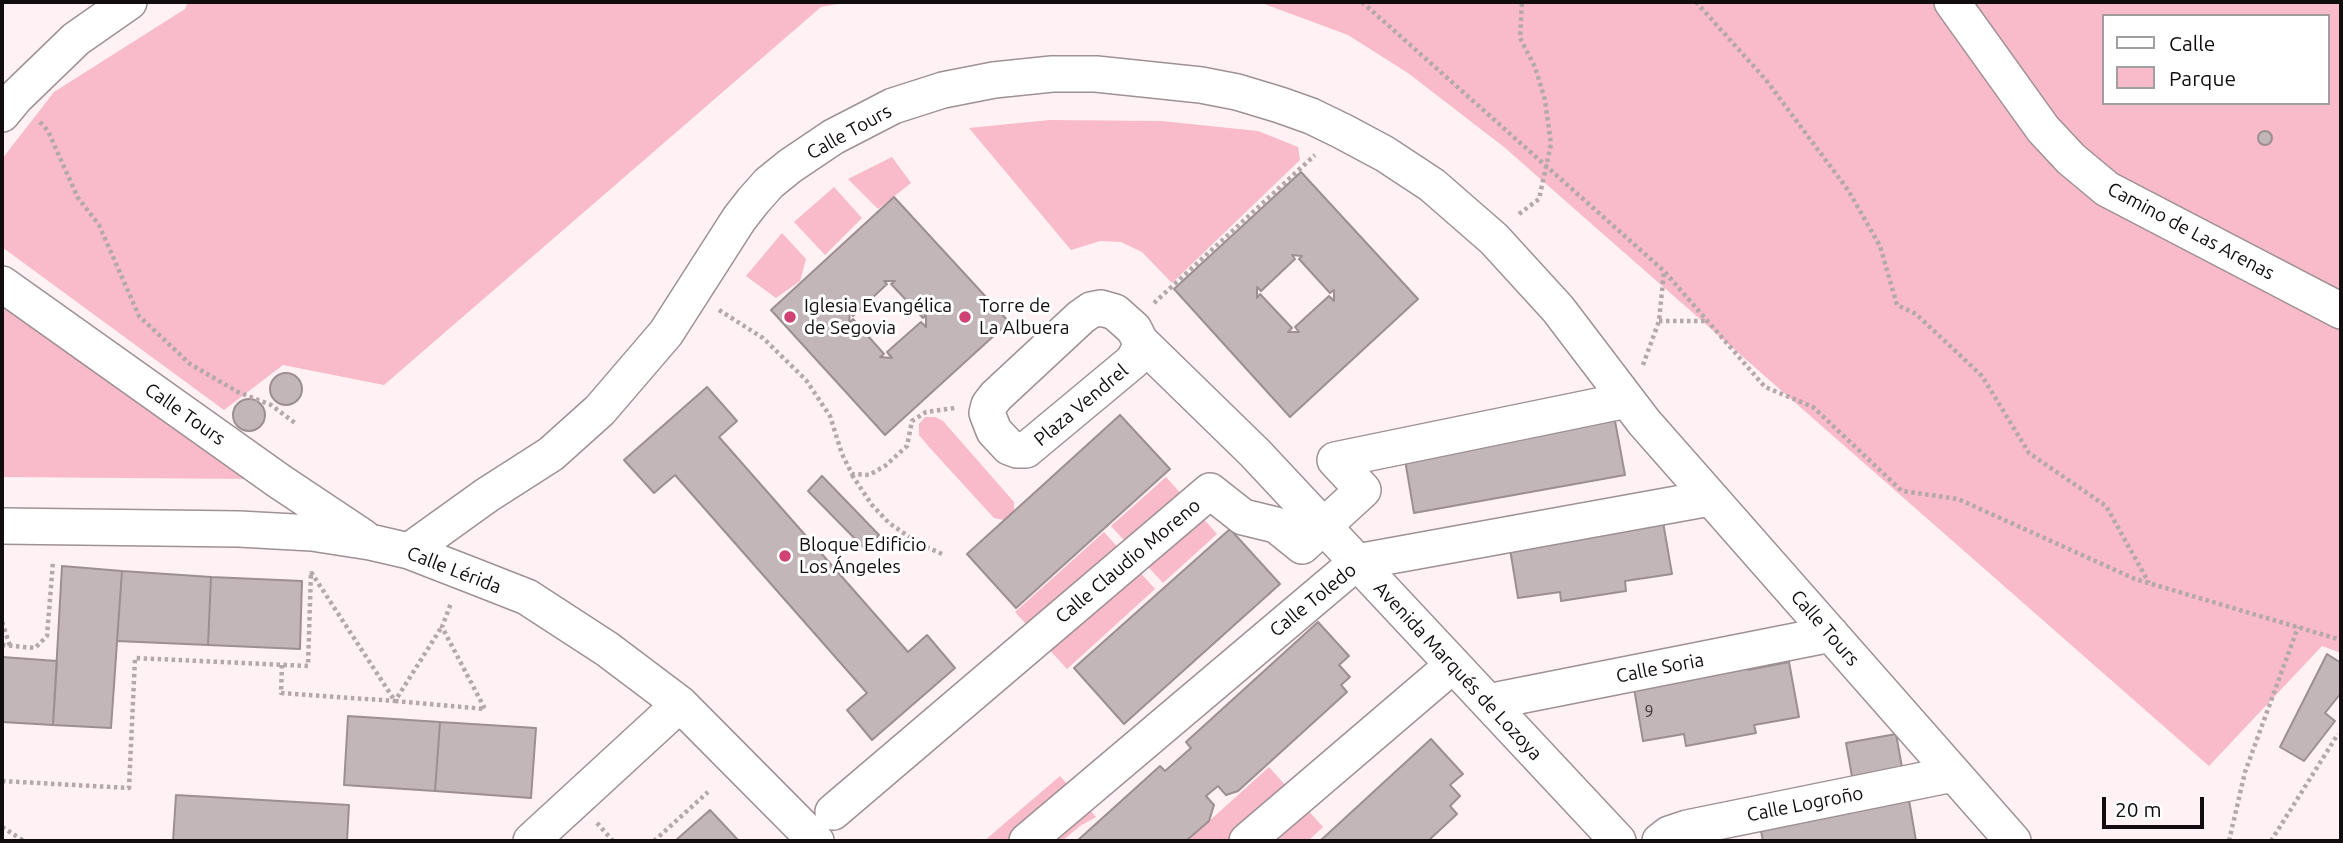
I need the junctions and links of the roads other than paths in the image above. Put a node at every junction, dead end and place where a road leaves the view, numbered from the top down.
1 (129, 2) edge
2 (1952, 2) edge
3 (9, 105) edge
4 (1432, 185) junction
5 (2, 284) edge
6 (2341, 311) edge
7 (1134, 342) junction
8 (1630, 406) junction
9 (1710, 498) junction
10 (2, 526) edge
11 (1323, 526) junction
12 (370, 542) junction
13 (409, 551) junction
14 (1357, 562) junction
15 (1830, 634) junction
16 (1453, 665) junction
17 (1488, 702) junction
18 (680, 704) junction
19 (1953, 774) junction
20 (833, 812) dead end
21 (531, 841) edge
22 (816, 841) edge
23 (1027, 841) edge
24 (1247, 841) edge
25 (1618, 841) edge
26 (1660, 841) edge
27 (2013, 841) edge

1 - 3 street
2 - 6 street, Camino de Las Arenas
4 - 8 street, Calle Tours
4 - 8 street, Calle Tours
4 - 13 street, Calle Tours
5 - 12 street, Calle Tours
7 - 7 street, Plaza Vendrel
7 - 11 street, Avenida Marqués de Lozoya
8 - 9 street, Calle Tours
8 - 11 street, Calle Claudio Moreno
9 - 14 street, Calle Toledo
9 - 15 street, Calle Tours
10 - 12 street, Calle Lérida
11 - 14 street, Avenida Marqués de Lozoya
11 - 20 street, Calle Claudio Moreno
12 - 13 street, Calle Lérida
13 - 18 street, Calle Lérida
14 - 16 street, Avenida Marqués de Lozoya
14 - 23 street, Calle Toledo
15 - 17 street, Calle Soria
15 - 19 street, Calle Tours
16 - 17 street, Avenida Marqués de Lozoya
16 - 24 street
17 - 25 street, Avenida Marqués de Lozoya
18 - 21 street
18 - 22 street, Calle Lérida
19 - 26 street, Calle Logroño
19 - 27 street, Calle Tours

